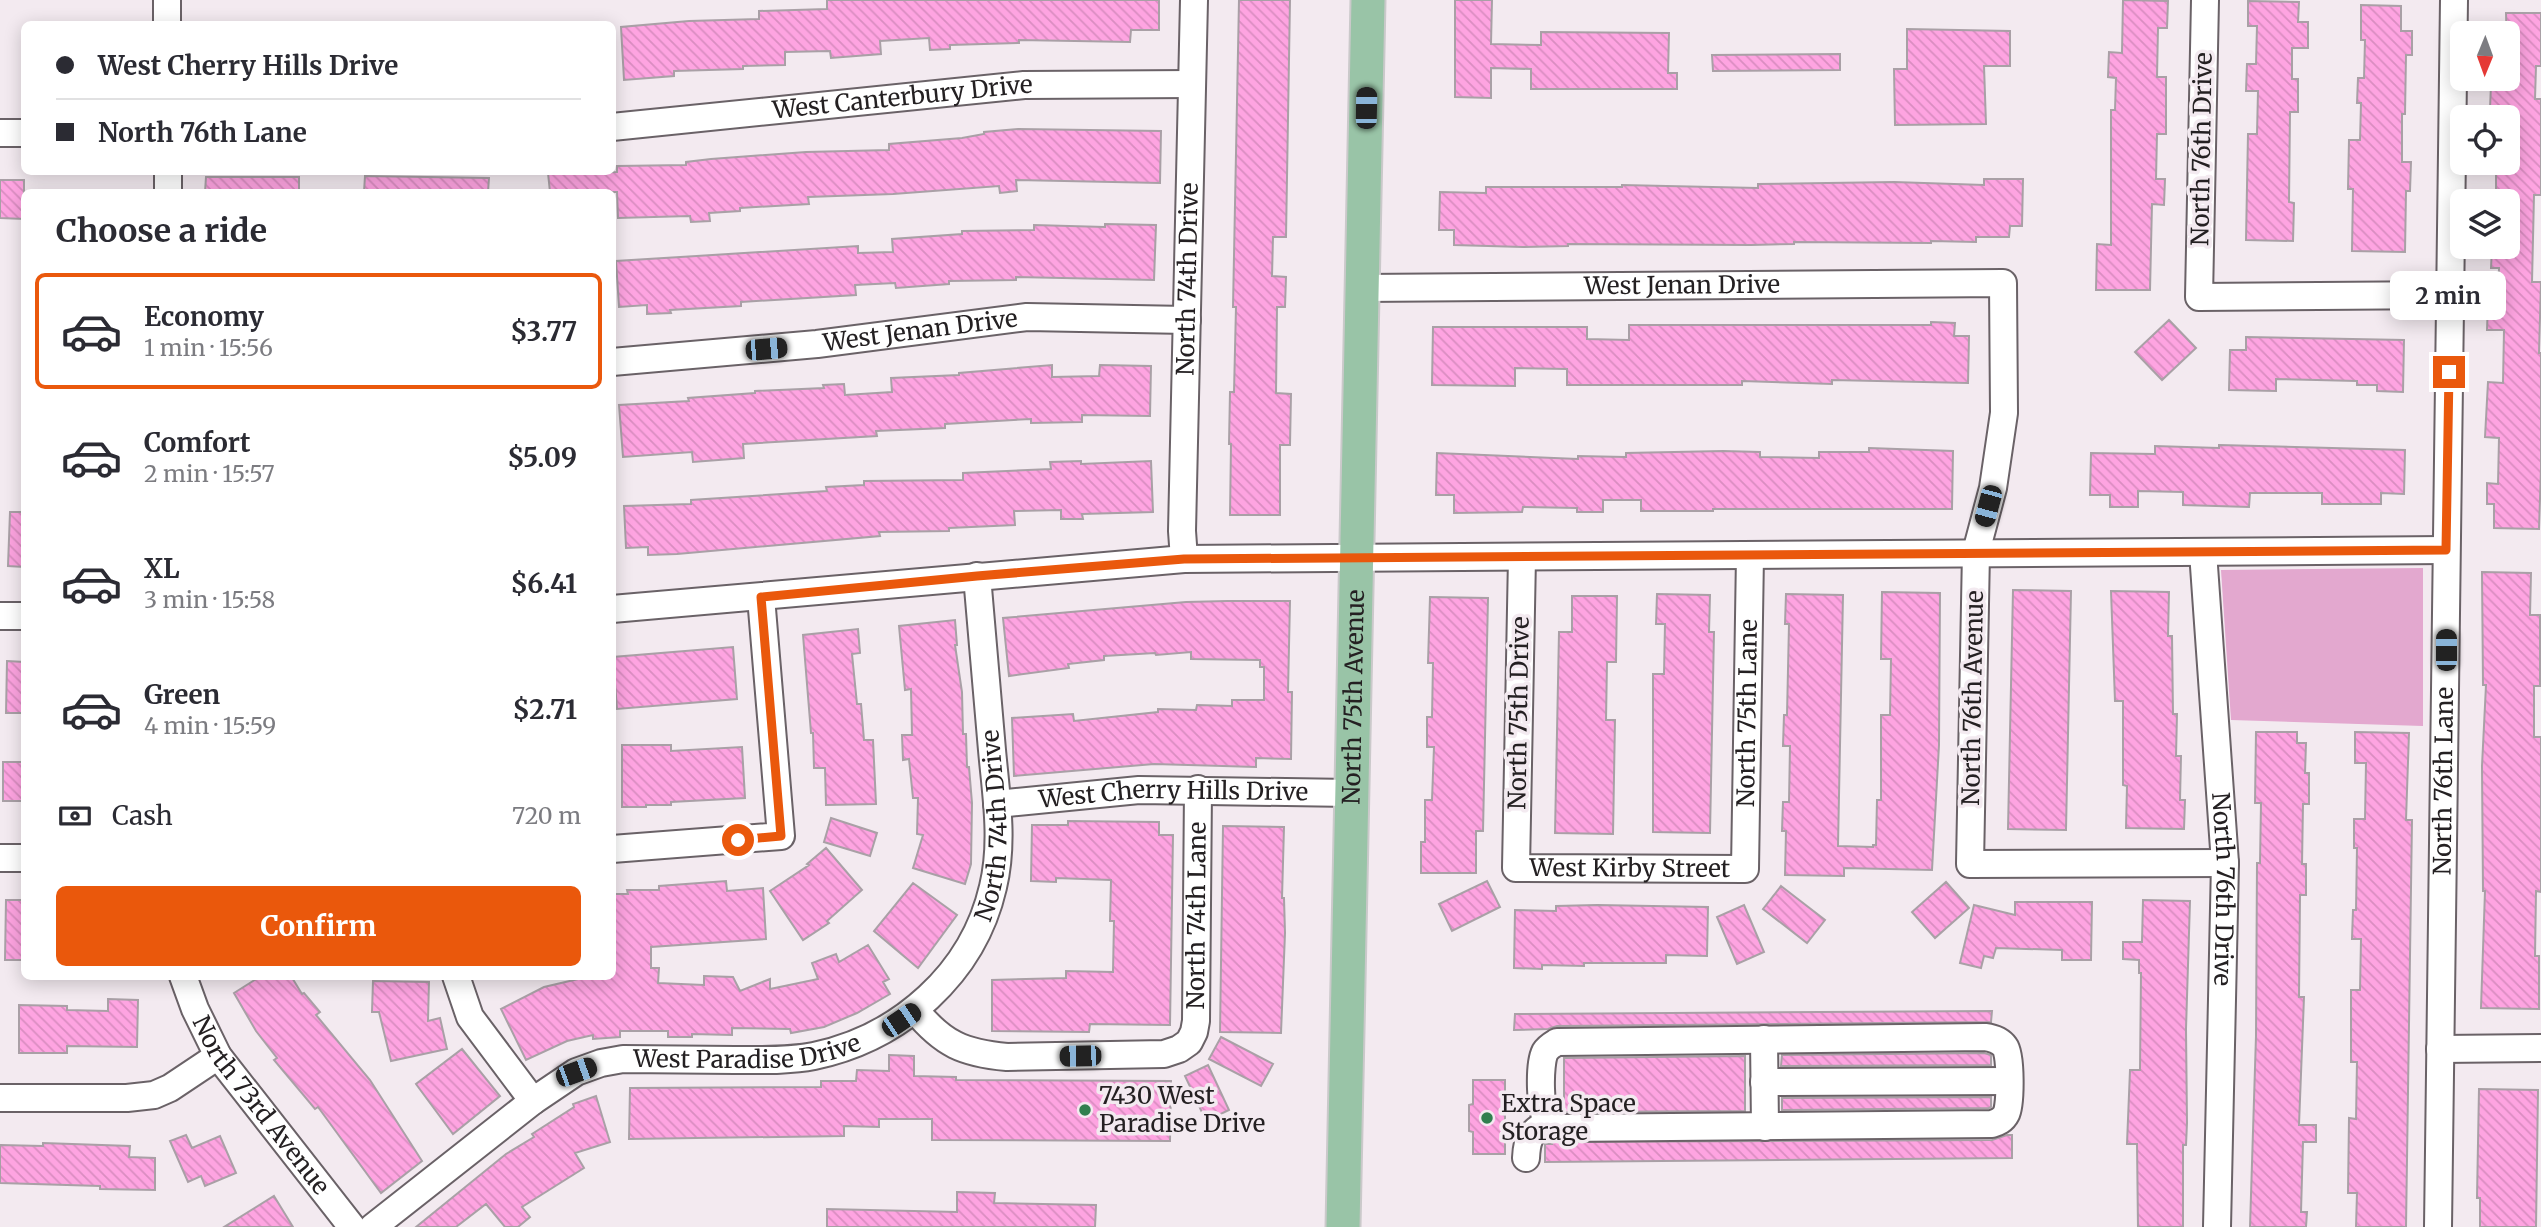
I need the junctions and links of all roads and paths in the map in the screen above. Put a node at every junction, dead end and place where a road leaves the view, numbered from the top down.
1 (167, 0) edge
2 (1194, 0) edge
3 (1368, 0) edge
4 (2205, 0) edge
5 (2454, 0) edge
6 (167, 21) edge
7 (1192, 84) junction
8 (616, 127) edge
9 (0, 133) edge
10 (21, 133) edge
11 (2003, 283) joint
12 (1362, 288) junction
13 (2450, 295) junction
14 (1187, 320) junction
15 (616, 362) edge
16 (2446, 550) junction
17 (1976, 552) junction
18 (2203, 552) junction
19 (1749, 555) junction
20 (1522, 557) junction
21 (1355, 558) junction
22 (1184, 559) junction
23 (977, 576) junction
24 (761, 597) junction
25 (616, 609) edge
26 (0, 616) edge
27 (21, 616) edge
28 (1198, 789) junction
29 (1352, 793) junction
30 (997, 804) junction
31 (616, 849) edge
32 (0, 858) edge
33 (21, 858) edge
34 (2225, 863) junction
35 (1516, 868) joint
36 (1745, 869) joint
37 (184, 980) edge
38 (457, 980) edge
39 (915, 1010) junction
40 (1764, 1039) junction
41 (2541, 1048) edge
42 (2440, 1049) junction
43 (219, 1056) junction
44 (2008, 1081) junction
45 (1764, 1082) junction
46 (0, 1098) edge
47 (533, 1101) junction
48 (1548, 1123) junction
49 (1765, 1127) junction
50 (1526, 1158) dead end
51 (352, 1227) edge
52 (373, 1227) edge
53 (1343, 1227) edge
54 (2217, 1227) edge
55 (2438, 1227) edge

1 - 6 street
2 - 7 street, North 74th Drive
3 - 12 main road, North 75th Avenue
4 - 13 street, North 76th Drive
5 - 13 street, North 76th Lane
7 - 8 street, West Canterbury Drive
7 - 14 street, North 74th Drive
9 - 10 street
11 - 12 street, West Jenan Drive
11 - 17 street, North 76th Avenue
12 - 21 main road, North 75th Avenue
13 - 16 street, North 76th Lane
14 - 15 street, West Jenan Drive
14 - 22 street, North 74th Drive
16 - 18 street
16 - 42 street, North 76th Lane
17 - 18 street
17 - 19 street
17 - 34 street, North 76th Avenue
18 - 34 street, North 76th Drive
19 - 20 street
19 - 36 street, North 75th Lane
20 - 21 street
20 - 35 street, North 75th Drive
21 - 22 street
21 - 29 main road, North 75th Avenue
22 - 23 street
23 - 24 street
23 - 30 street, North 74th Drive
24 - 25 street
24 - 31 street
26 - 27 street
28 - 29 street, West Cherry Hills Drive
28 - 30 street, West Cherry Hills Drive
28 - 39 street, North 74th Lane
29 - 53 main road, North 75th Avenue
30 - 39 street, North 74th Drive
32 - 33 street
34 - 54 street, North 76th Drive
35 - 36 street, West Kirby Street
37 - 43 street, North 73rd Avenue
38 - 47 street
39 - 47 street, West Paradise Drive
40 - 44 street
40 - 45 street
40 - 48 street
41 - 42 street
42 - 55 street, North 76th Lane
43 - 46 street
43 - 51 street, North 73rd Avenue
44 - 45 street
44 - 49 street
45 - 49 street
47 - 52 street, West Paradise Drive
48 - 49 street
48 - 50 street

